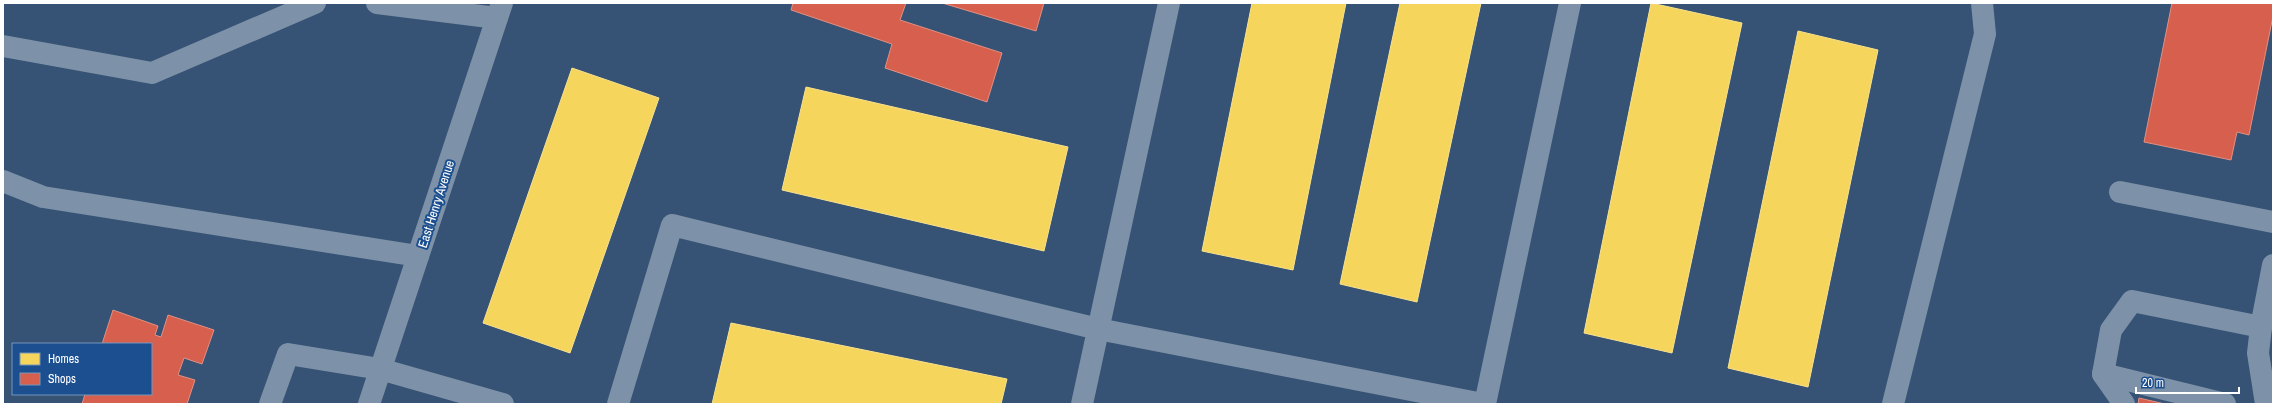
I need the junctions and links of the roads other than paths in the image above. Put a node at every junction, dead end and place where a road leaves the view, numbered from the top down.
1 (315, 3) edge
2 (377, 3) edge
3 (1169, 3) edge
4 (1570, 3) edge
5 (1982, 3) edge
6 (500, 10) edge
7 (3, 46) edge
8 (3, 181) edge
9 (2120, 192) dead end
10 (2273, 222) edge
11 (418, 256) junction
12 (2273, 265) edge
13 (2261, 327) junction
14 (1098, 329) junction
15 (380, 369) junction
16 (2103, 374) junction
17 (270, 404) edge
18 (369, 404) edge
19 (503, 404) edge
20 (618, 404) edge
21 (1082, 404) edge
22 (1484, 404) edge
23 (1893, 404) edge
24 (2124, 404) edge
25 (2225, 404) edge
26 (2266, 404) edge

1 - 7 street
2 - 6 street
3 - 14 street
4 - 22 street
5 - 23 street
6 - 11 street, East Henry Avenue
8 - 11 street
9 - 10 street
11 - 15 street, East Henry Avenue
12 - 13 street
13 - 16 street
13 - 26 street
14 - 20 street
14 - 21 street
14 - 22 street
15 - 17 street
15 - 18 street, East Henry Avenue
15 - 19 street
16 - 24 street
16 - 25 street

